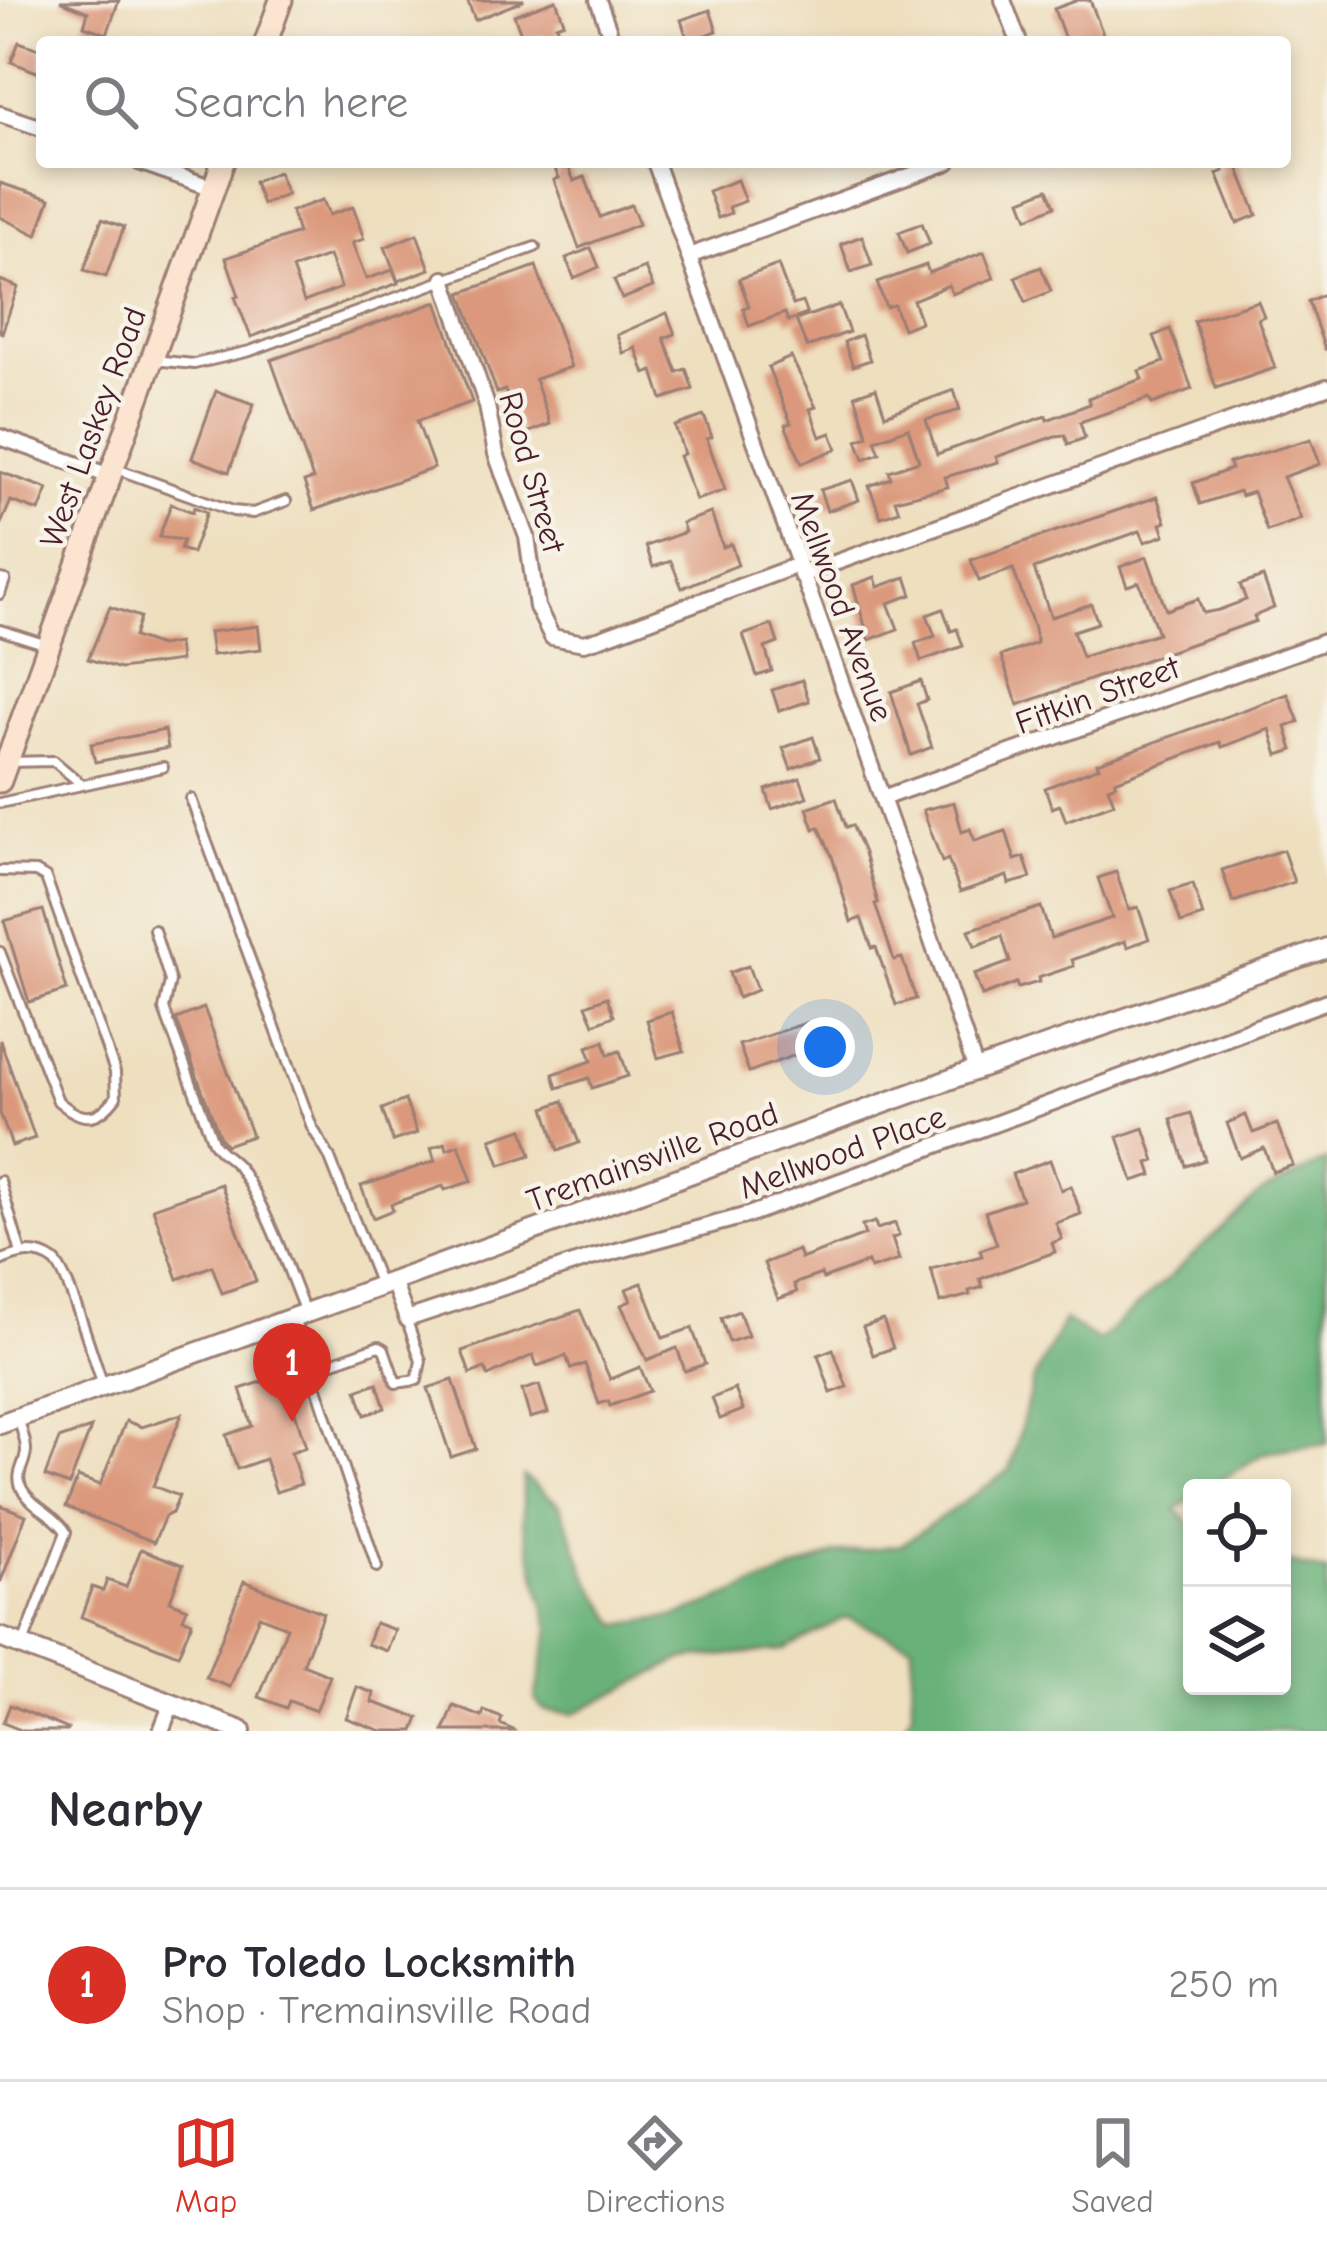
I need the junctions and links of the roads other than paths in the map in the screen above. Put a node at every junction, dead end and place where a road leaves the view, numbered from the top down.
1 (281, 0) edge
2 (598, 0) edge
3 (1004, 0) edge
4 (268, 36) edge
5 (611, 36) edge
6 (1017, 36) edge
7 (0, 114) edge
8 (36, 126) edge
9 (156, 168) edge
10 (221, 168) edge
11 (658, 168) edge
12 (931, 168) edge
13 (213, 188) junction
14 (535, 248) dead end
15 (689, 256) junction
16 (444, 279) junction
17 (152, 359) junction
18 (1327, 387) edge
19 (0, 437) edge
20 (111, 472) junction
21 (286, 501) dead end
22 (800, 570) junction
23 (0, 579) edge
24 (0, 594) edge
25 (0, 630) edge
26 (1327, 640) edge
27 (49, 646) junction
28 (163, 766) dead end
29 (2, 768) edge
30 (81, 784) junction
31 (885, 797) junction
32 (191, 799) dead end
33 (0, 803) edge
34 (0, 871) edge
35 (154, 930) dead end
36 (1327, 948) edge
37 (0, 952) edge
38 (1327, 1001) edge
39 (976, 1070) junction
40 (0, 1181) edge
41 (21, 1252) junction
42 (0, 1261) edge
43 (387, 1284) junction
44 (300, 1316) junction
45 (406, 1319) junction
46 (311, 1370) junction
47 (104, 1386) junction
48 (9, 1420) edge
49 (376, 1567) dead end
50 (0, 1637) edge
51 (22, 1646) junction
52 (172, 1703) junction
53 (161, 1731) edge
54 (242, 1731) edge

1 - 4 main road
2 - 5 street
3 - 6 street
7 - 8 street
9 - 13 street
10 - 13 main road, West Laskey Road
11 - 15 street, Mellwood Avenue
12 - 15 street
13 - 17 main road, West Laskey Road
14 - 16 lane
15 - 22 street, Mellwood Avenue
16 - 17 lane
16 - 22 street, Rood Street
17 - 20 main road, West Laskey Road
18 - 22 street, Rood Street
19 - 20 street
20 - 21 lane
20 - 27 main road, West Laskey Road
22 - 31 street, Mellwood Avenue
23 - 24 lane
25 - 27 lane
26 - 31 street, Fitkin Street
27 - 29 main road, West Laskey Road
28 - 30 lane
29 - 30 lane
30 - 33 lane
31 - 39 street, Mellwood Avenue
32 - 43 lane
34 - 37 lane
35 - 44 lane
36 - 39 street, Tremainsville Road
38 - 45 street, Mellwood Place
39 - 43 street, Tremainsville Road
40 - 41 lane
41 - 42 lane
41 - 47 lane
43 - 44 street, Tremainsville Road
43 - 45 street
44 - 46 lane
44 - 47 street, Tremainsville Road
45 - 46 lane
46 - 49 lane
47 - 48 street, Tremainsville Road
48 - 51 lane
50 - 51 street
51 - 52 street
52 - 53 street
52 - 54 street

